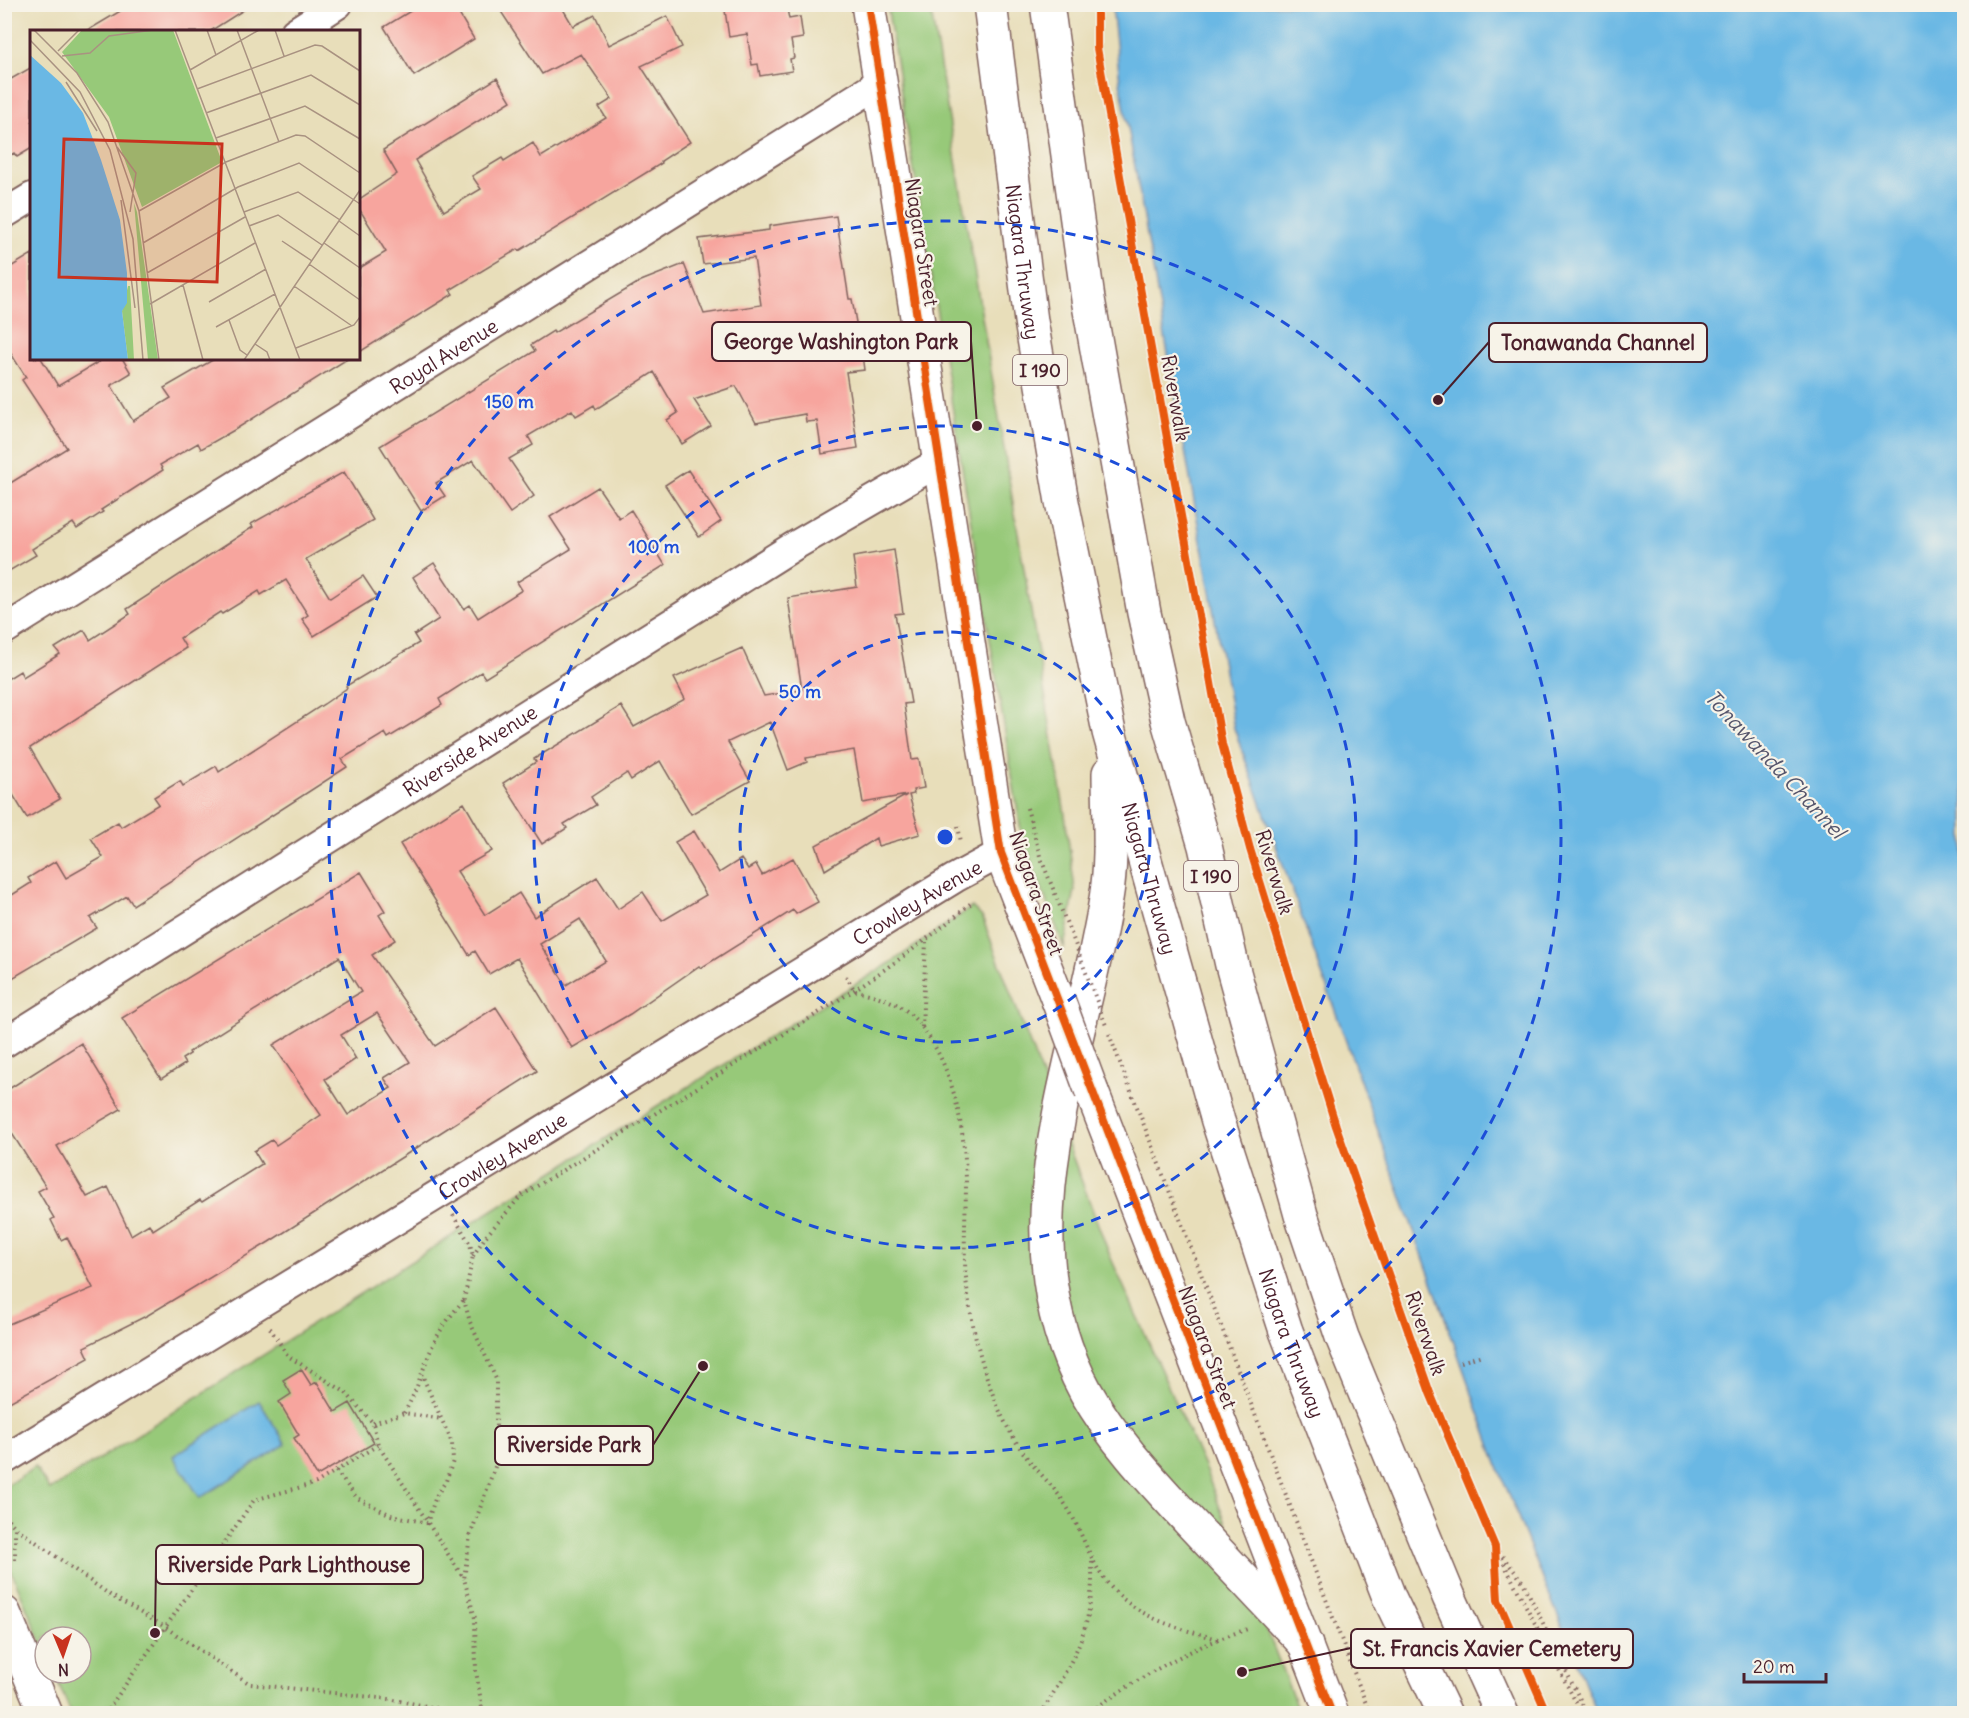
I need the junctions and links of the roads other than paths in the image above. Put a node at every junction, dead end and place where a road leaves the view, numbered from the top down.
1 (338, 4) edge
2 (868, 4) edge
3 (990, 4) edge
4 (1047, 4) edge
5 (298, 30) edge
6 (880, 83) junction
7 (30, 198) edge
8 (4, 214) edge
9 (939, 462) junction
10 (4, 630) edge
11 (1109, 732) junction
12 (1001, 853) junction
13 (4, 1042) edge
14 (4, 1460) edge
15 (4, 1613) edge
16 (1306, 1645) junction
17 (46, 1713) edge
18 (1332, 1713) edge
19 (1445, 1713) edge
20 (1502, 1713) edge

1 - 5 street
2 - 6 main road, Niagara Street
3 - 11 main road, Niagara Thruway / I 190
4 - 20 main road, I 190
6 - 9 main road, Niagara Street
6 - 10 street, Royal Avenue
7 - 8 street
9 - 12 main road, Niagara Street
9 - 13 street, Riverside Avenue
11 - 16 main road
11 - 19 main road, Niagara Thruway / I 190
12 - 14 street, Crowley Avenue
12 - 16 main road, Niagara Street, bridge
15 - 17 main road
16 - 18 main road, Niagara Street

